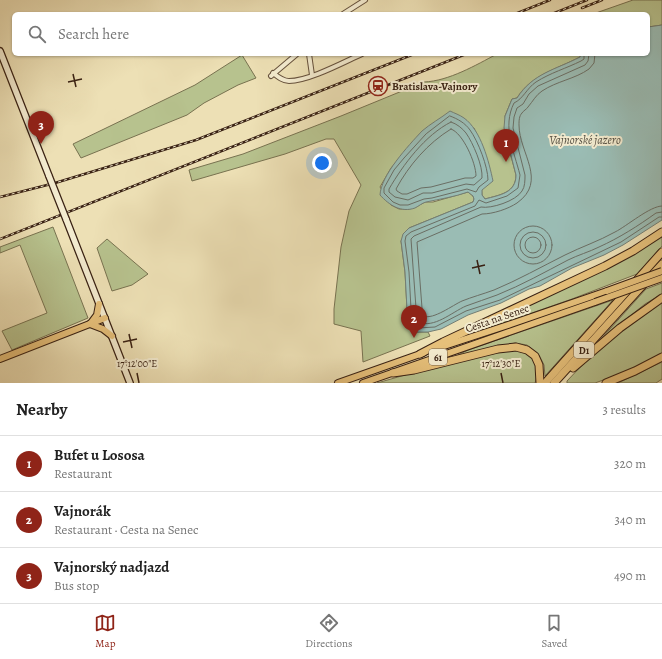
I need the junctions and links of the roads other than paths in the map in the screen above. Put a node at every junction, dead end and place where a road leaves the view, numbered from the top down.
1 (365, 0) edge
2 (346, 12) edge
3 (0, 51) edge
4 (295, 56) edge
5 (309, 56) edge
6 (357, 56) edge
7 (312, 75) junction
8 (662, 232) edge
9 (662, 252) edge
10 (662, 264) edge
11 (662, 271) edge
12 (662, 278) edge
13 (662, 298) edge
14 (99, 304) junction
15 (105, 318) junction
16 (90, 324) junction
17 (112, 336) junction
18 (420, 354) junction
19 (662, 357) edge
20 (0, 359) edge
21 (393, 373) junction
22 (130, 383) edge
23 (338, 383) edge
24 (363, 383) edge
25 (540, 383) edge
26 (545, 383) edge
27 (555, 383) edge
28 (606, 383) edge

1 - 2 street
3 - 14 main road, bridge
4 - 7 street
5 - 7 street
6 - 7 street
8 - 18 highway
9 - 26 highway, D1
10 - 27 highway, D1
11 - 18 main road, Cesta na Senec / 61, bridge
12 - 21 main road, Cesta na Senec / 61, bridge
13 - 27 highway
14 - 15 main road
14 - 16 main road
15 - 16 main road
15 - 17 main road
16 - 17 main road
16 - 20 main road
17 - 22 main road
18 - 23 main road, Cesta na Senec / 61
19 - 28 highway
21 - 24 main road, Cesta na Senec / 61
21 - 25 highway

